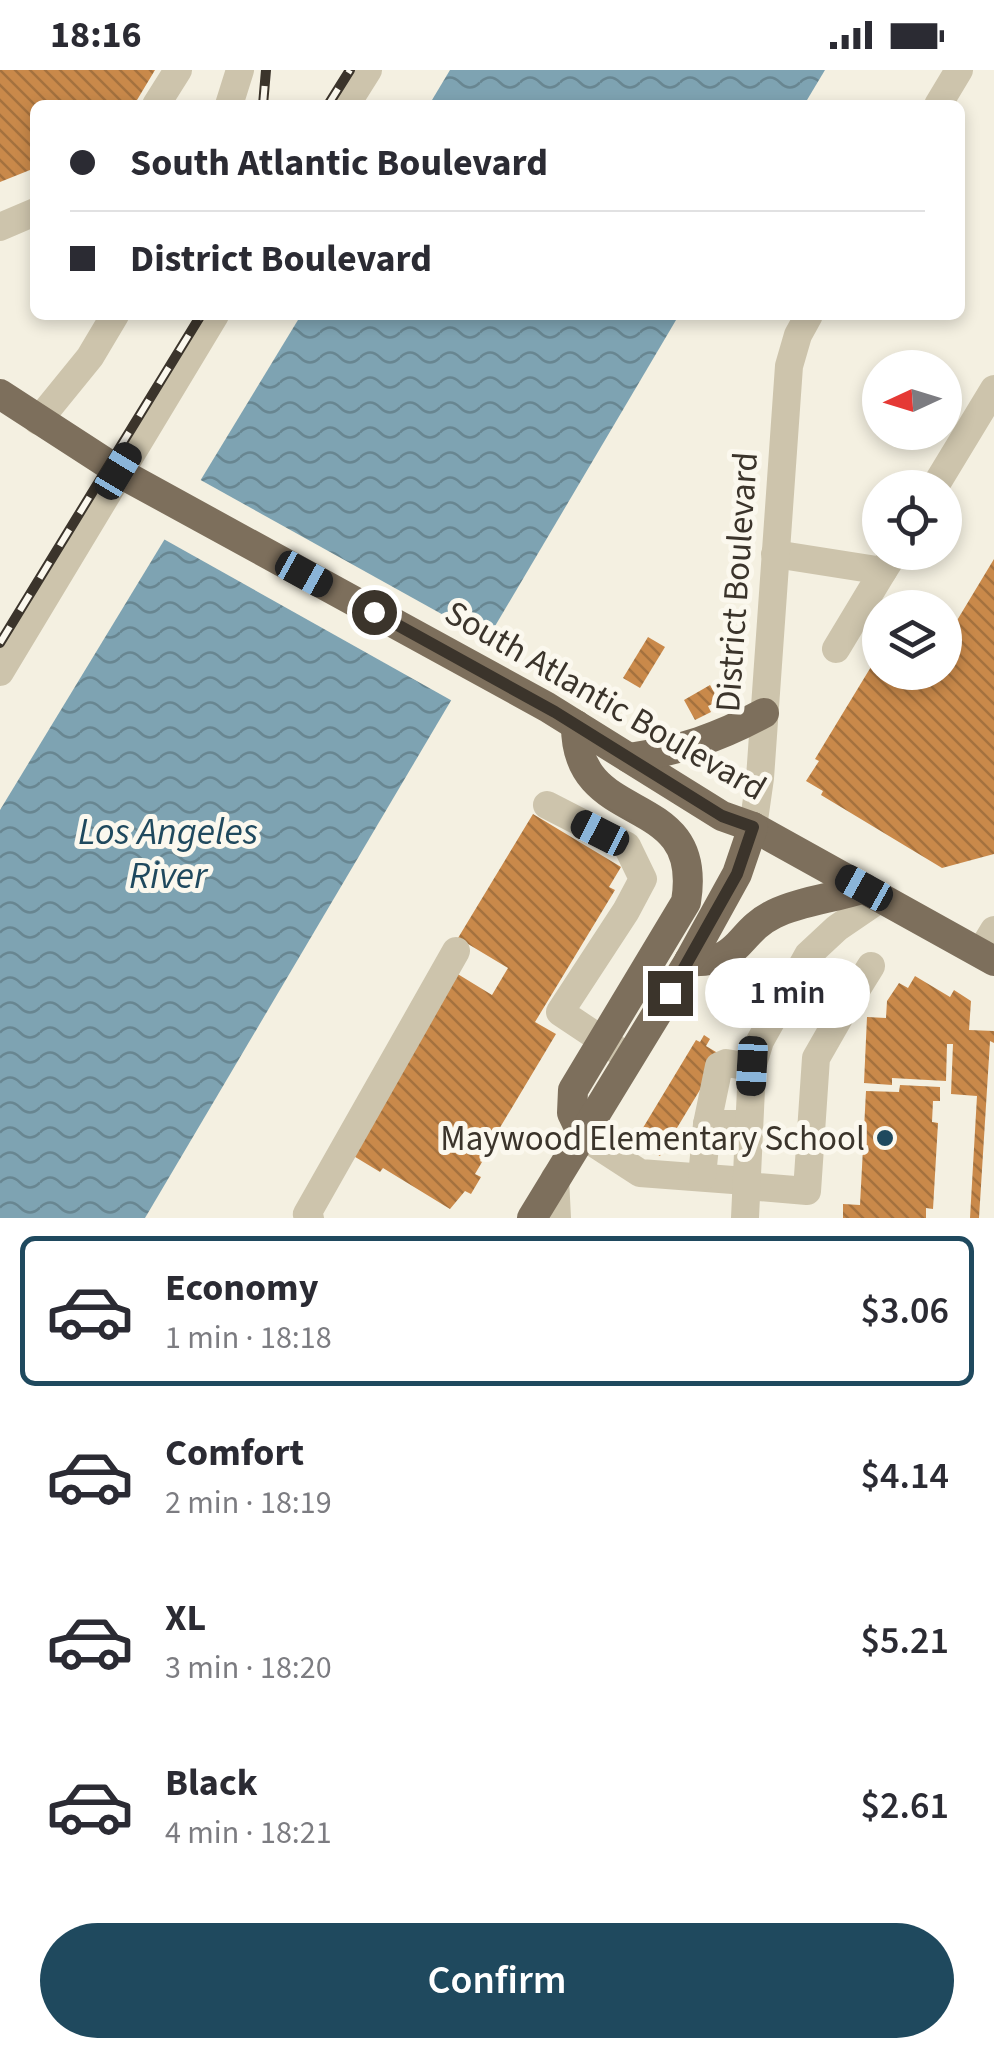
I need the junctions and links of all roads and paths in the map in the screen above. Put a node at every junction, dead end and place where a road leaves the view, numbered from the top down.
1 (178, 70) edge
2 (240, 70) edge
3 (368, 70) edge
4 (959, 70) edge
5 (159, 100) edge
6 (230, 100) edge
7 (349, 100) edge
8 (941, 100) edge
9 (30, 214) edge
10 (0, 227) edge
11 (111, 320) edge
12 (212, 320) edge
13 (806, 320) edge
14 (994, 389) edge
15 (0, 394) edge
16 (38, 421) junction
17 (945, 470) edge
18 (125, 475) junction
19 (775, 554) junction
20 (862, 560) edge
21 (884, 570) edge
22 (836, 649) dead end
23 (0, 672) edge
24 (764, 713) junction
25 (576, 725) junction
26 (629, 758) junction
27 (547, 805) dead end
28 (753, 827) junction
29 (872, 893) junction
30 (984, 948) edge
31 (456, 950) dead end
32 (689, 960) junction
33 (871, 966) dead end
34 (792, 984) junction
35 (840, 1016) junction
36 (604, 1041) junction
37 (630, 1058) junction
38 (752, 1066) junction
39 (707, 1124) junction
40 (749, 1124) junction
41 (583, 1136) junction
42 (555, 1178) junction
43 (702, 1178) junction
44 (746, 1184) junction
45 (310, 1218) edge
46 (532, 1218) edge
47 (557, 1218) edge
48 (745, 1218) edge

1 - 5 street
2 - 6 street
3 - 7 street
4 - 8 street
9 - 10 street
11 - 16 street
12 - 18 street
13 - 19 street, District Boulevard
14 - 17 street
15 - 16 main road, South Atlantic Boulevard
16 - 18 main road, South Atlantic Boulevard
18 - 23 street
18 - 25 main road, South Atlantic Boulevard
19 - 20 street
19 - 24 street, District Boulevard
21 - 22 street
24 - 26 main road
24 - 28 street, District Boulevard
25 - 26 main road, South Atlantic Boulevard
25 - 36 main road
26 - 28 main road, South Atlantic Boulevard
27 - 36 street
28 - 29 main road, South Atlantic Boulevard
28 - 32 main road, District Boulevard
29 - 30 main road, South Atlantic Boulevard
29 - 32 main road
29 - 34 street
31 - 45 street
32 - 37 main road, District Boulevard
33 - 35 street
34 - 35 street
34 - 38 street
35 - 44 street
36 - 37 street
36 - 41 main road
37 - 41 main road, District Boulevard
38 - 39 street
38 - 40 street
39 - 40 street
39 - 43 street
40 - 44 street
41 - 42 main road, District Boulevard
41 - 43 street
42 - 46 main road, District Boulevard
42 - 47 street
43 - 44 street
44 - 48 street

